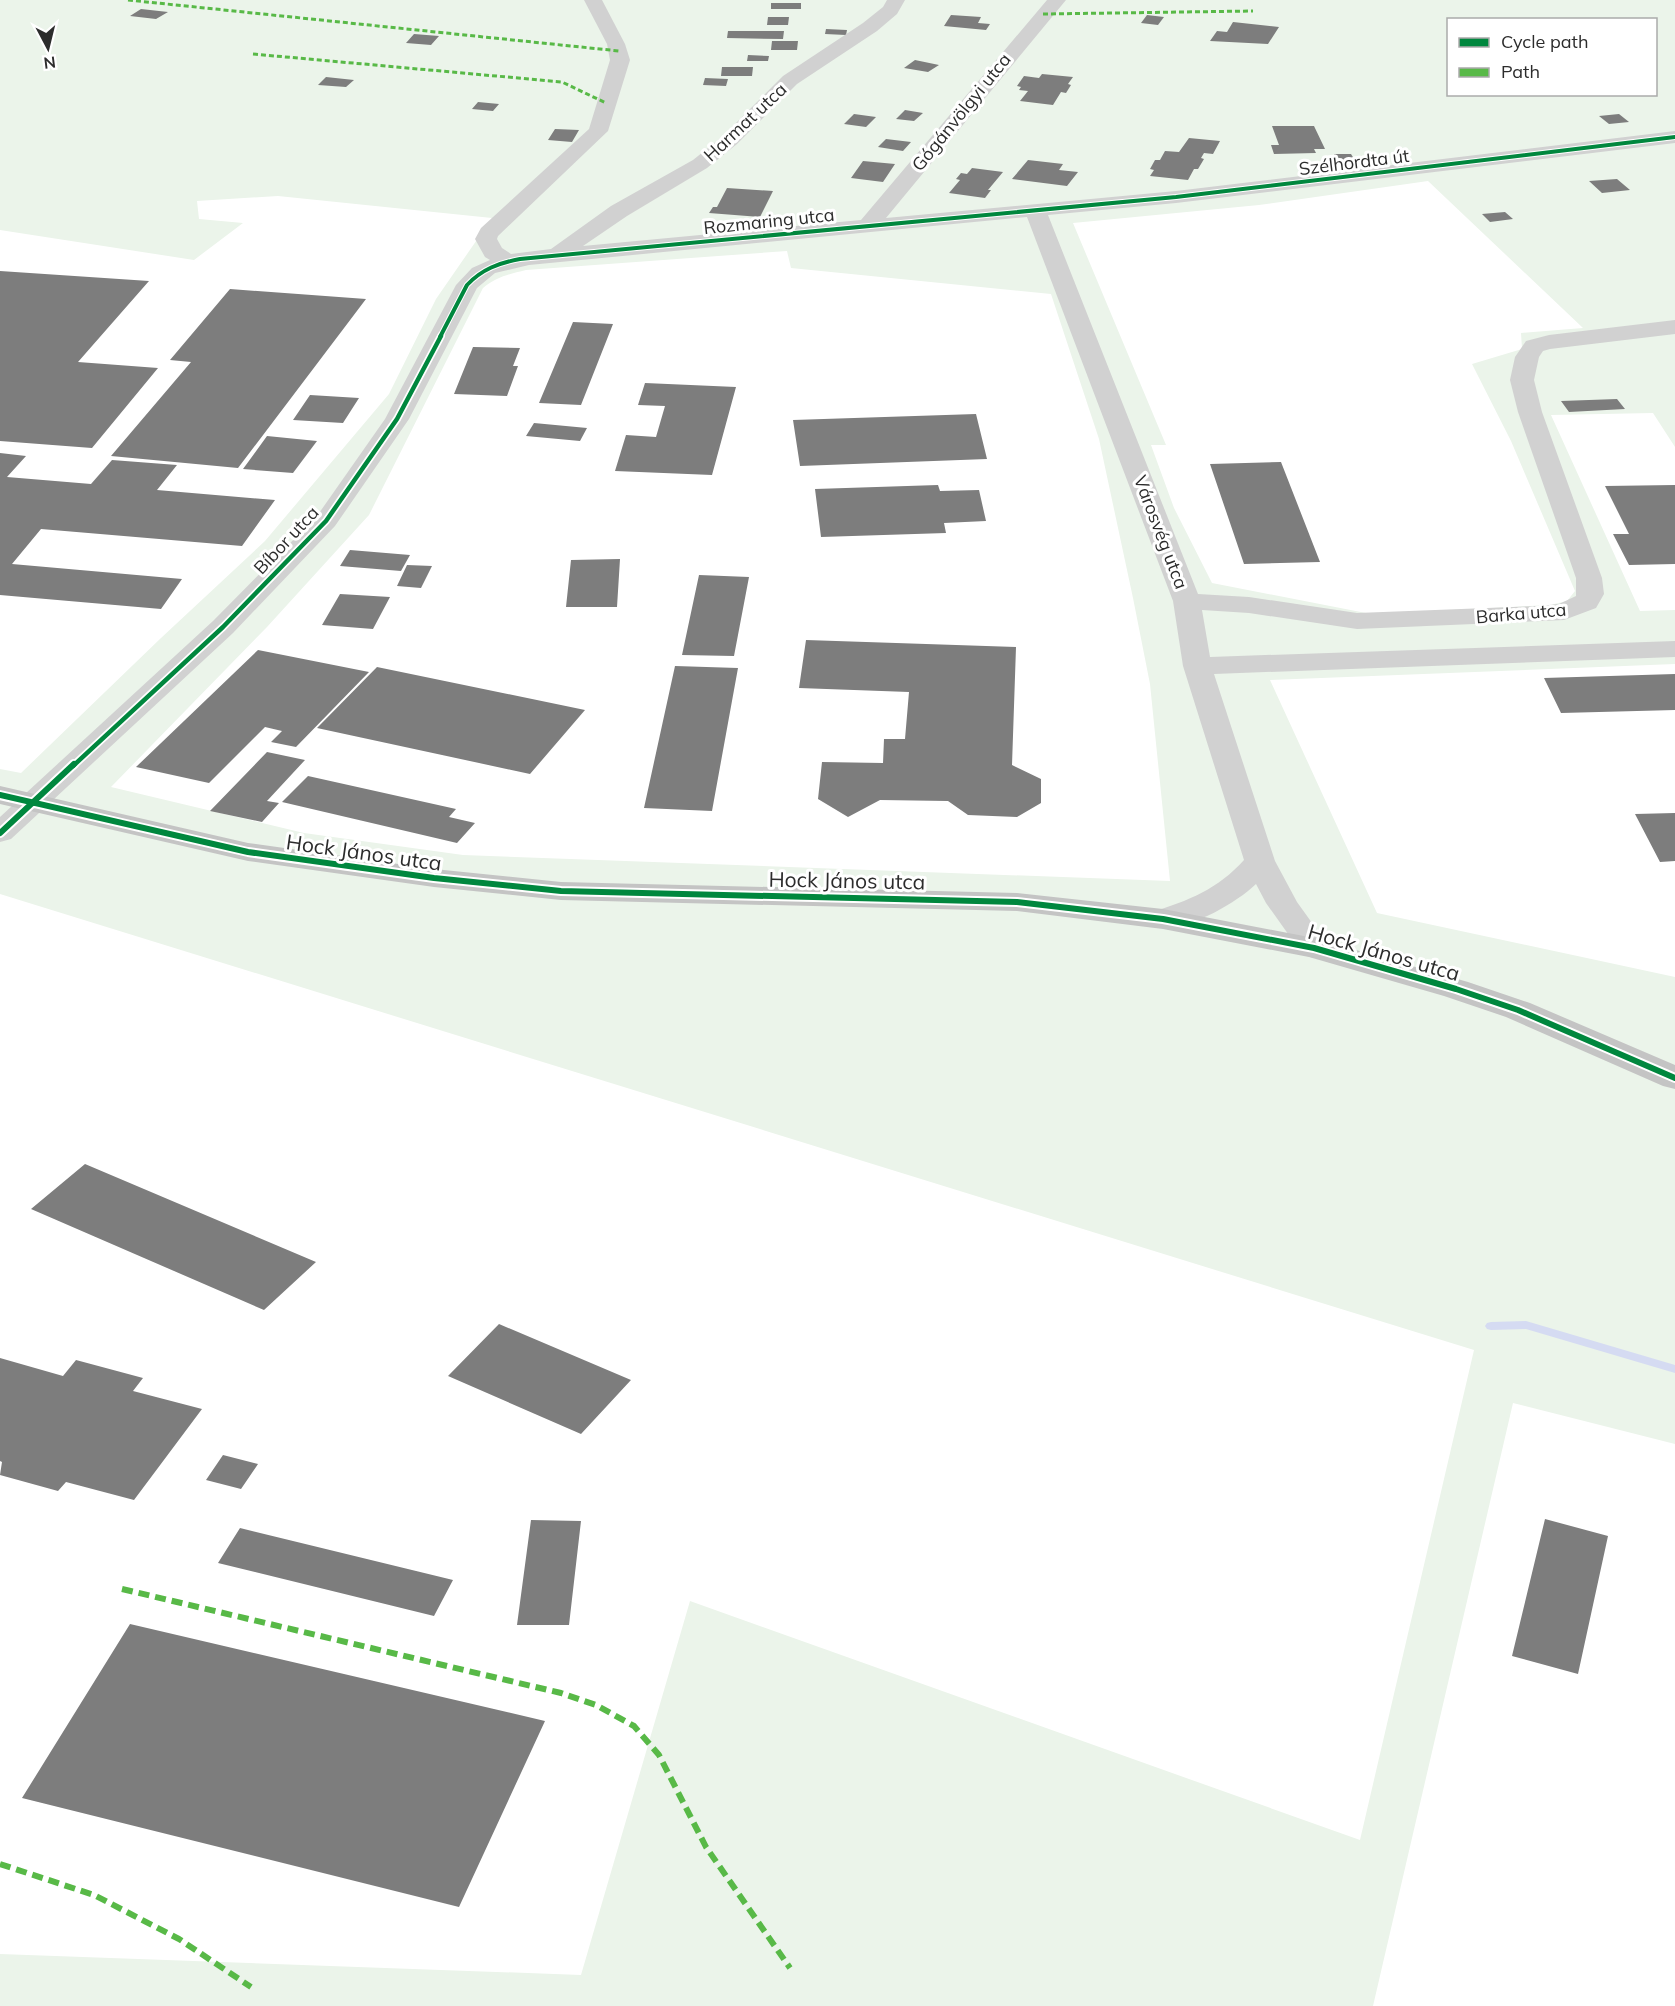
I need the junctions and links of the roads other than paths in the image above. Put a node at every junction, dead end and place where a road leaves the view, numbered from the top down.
1 (593, 0) edge
2 (896, 0) edge
3 (1057, 0) edge
4 (1675, 137) edge
5 (1036, 212) junction
6 (867, 227) junction
7 (556, 256) junction
8 (506, 261) junction
9 (1675, 327) edge
10 (1187, 601) junction
11 (1675, 649) edge
12 (1197, 666) junction
13 (0, 795) edge
14 (35, 803) junction
15 (0, 833) edge
16 (1260, 861) junction
17 (1163, 919) junction
18 (1314, 948) junction
19 (1675, 1078) edge

1 - 8 street
2 - 7 street, Harmat utca
3 - 6 street, Gógánvölgyi utca
4 - 5 street, Szélhordta út
5 - 6 street, Rozmaring utca
5 - 10 street, Városvég utca
6 - 7 street, Rozmaring utca
7 - 8 street, Rozmaring utca
8 - 14 street, Bíbor utca
9 - 10 street, Barka utca
10 - 12 street, Városvég utca
11 - 12 street
12 - 16 street, Városvég utca
13 - 14 main road, Hock János utca
14 - 15 street, Bíbor utca
14 - 17 main road, Hock János utca
16 - 17 street
16 - 18 street, Városvég utca
17 - 18 main road, Hock János utca
18 - 19 main road, Hock János utca

